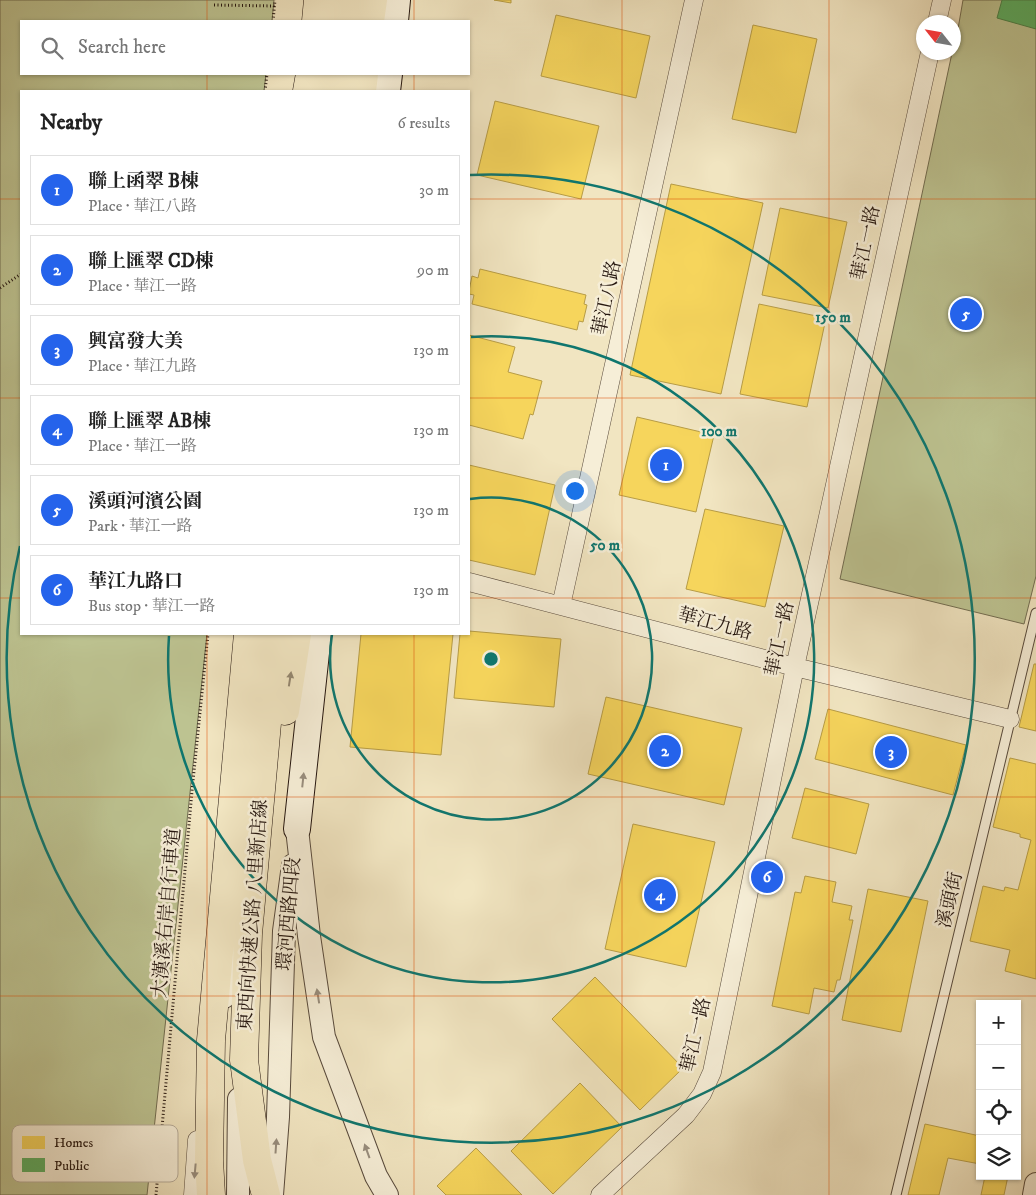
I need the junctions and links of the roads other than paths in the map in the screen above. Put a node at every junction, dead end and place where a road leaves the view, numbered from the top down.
1 (313, 0) edge
2 (318, 0) edge
3 (341, 0) edge
4 (346, 0) edge
5 (373, 0) edge
6 (397, 0) edge
7 (694, 0) edge
8 (942, 0) edge
9 (939, 15) edge
10 (310, 20) edge
11 (316, 20) edge
12 (339, 20) edge
13 (343, 20) edge
14 (370, 20) edge
15 (395, 20) edge
16 (928, 60) edge
17 (304, 75) edge
18 (310, 75) edge
19 (332, 75) edge
20 (337, 75) edge
21 (364, 75) edge
22 (389, 75) edge
23 (301, 90) edge
24 (308, 90) edge
25 (330, 90) edge
26 (335, 90) edge
27 (362, 90) edge
28 (386, 90) edge
29 (470, 582) edge
30 (561, 606) junction
31 (1036, 613) edge
32 (238, 635) edge
33 (248, 635) edge
34 (268, 635) edge
35 (275, 635) edge
36 (298, 635) edge
37 (318, 635) edge
38 (795, 667) junction
39 (1010, 719) junction
40 (298, 829) junction
41 (243, 938) junction
42 (1036, 1184) edge
43 (193, 1195) edge
44 (212, 1195) edge
45 (238, 1195) edge
46 (266, 1195) edge
47 (272, 1195) edge
48 (387, 1195) edge
49 (600, 1195) edge
50 (896, 1195) edge
51 (1034, 1195) edge

1 - 10 street
2 - 11 highway
3 - 12 main road
4 - 13 highway
5 - 14 highway
6 - 15 main road
7 - 30 street, 華江八路
8 - 9 street
16 - 38 street, 華江一路
17 - 23 street
18 - 24 highway
19 - 25 main road
20 - 26 highway
21 - 27 highway
22 - 28 main road
29 - 30 street, 華江九路
30 - 38 street, 華江九路
31 - 39 lane, 溪頭街
32 -> 43 street
33 - 44 highway, 東西向快速公路 八里新店線
34 - 41 main road
35 - 41 highway, 東西向快速公路 八里新店線
41 -> 36 highway
40 -> 37 main road, 環河西路四段
38 - 39 street, 華江九路
38 - 49 street, 華江一路
39 - 50 lane, 溪頭街
47 -> 40 street, 環河西路四段
48 -> 40 street
41 - 44 street
41 - 45 street
41 - 46 highway, 東西向快速公路 八里新店線
42 - 51 street

